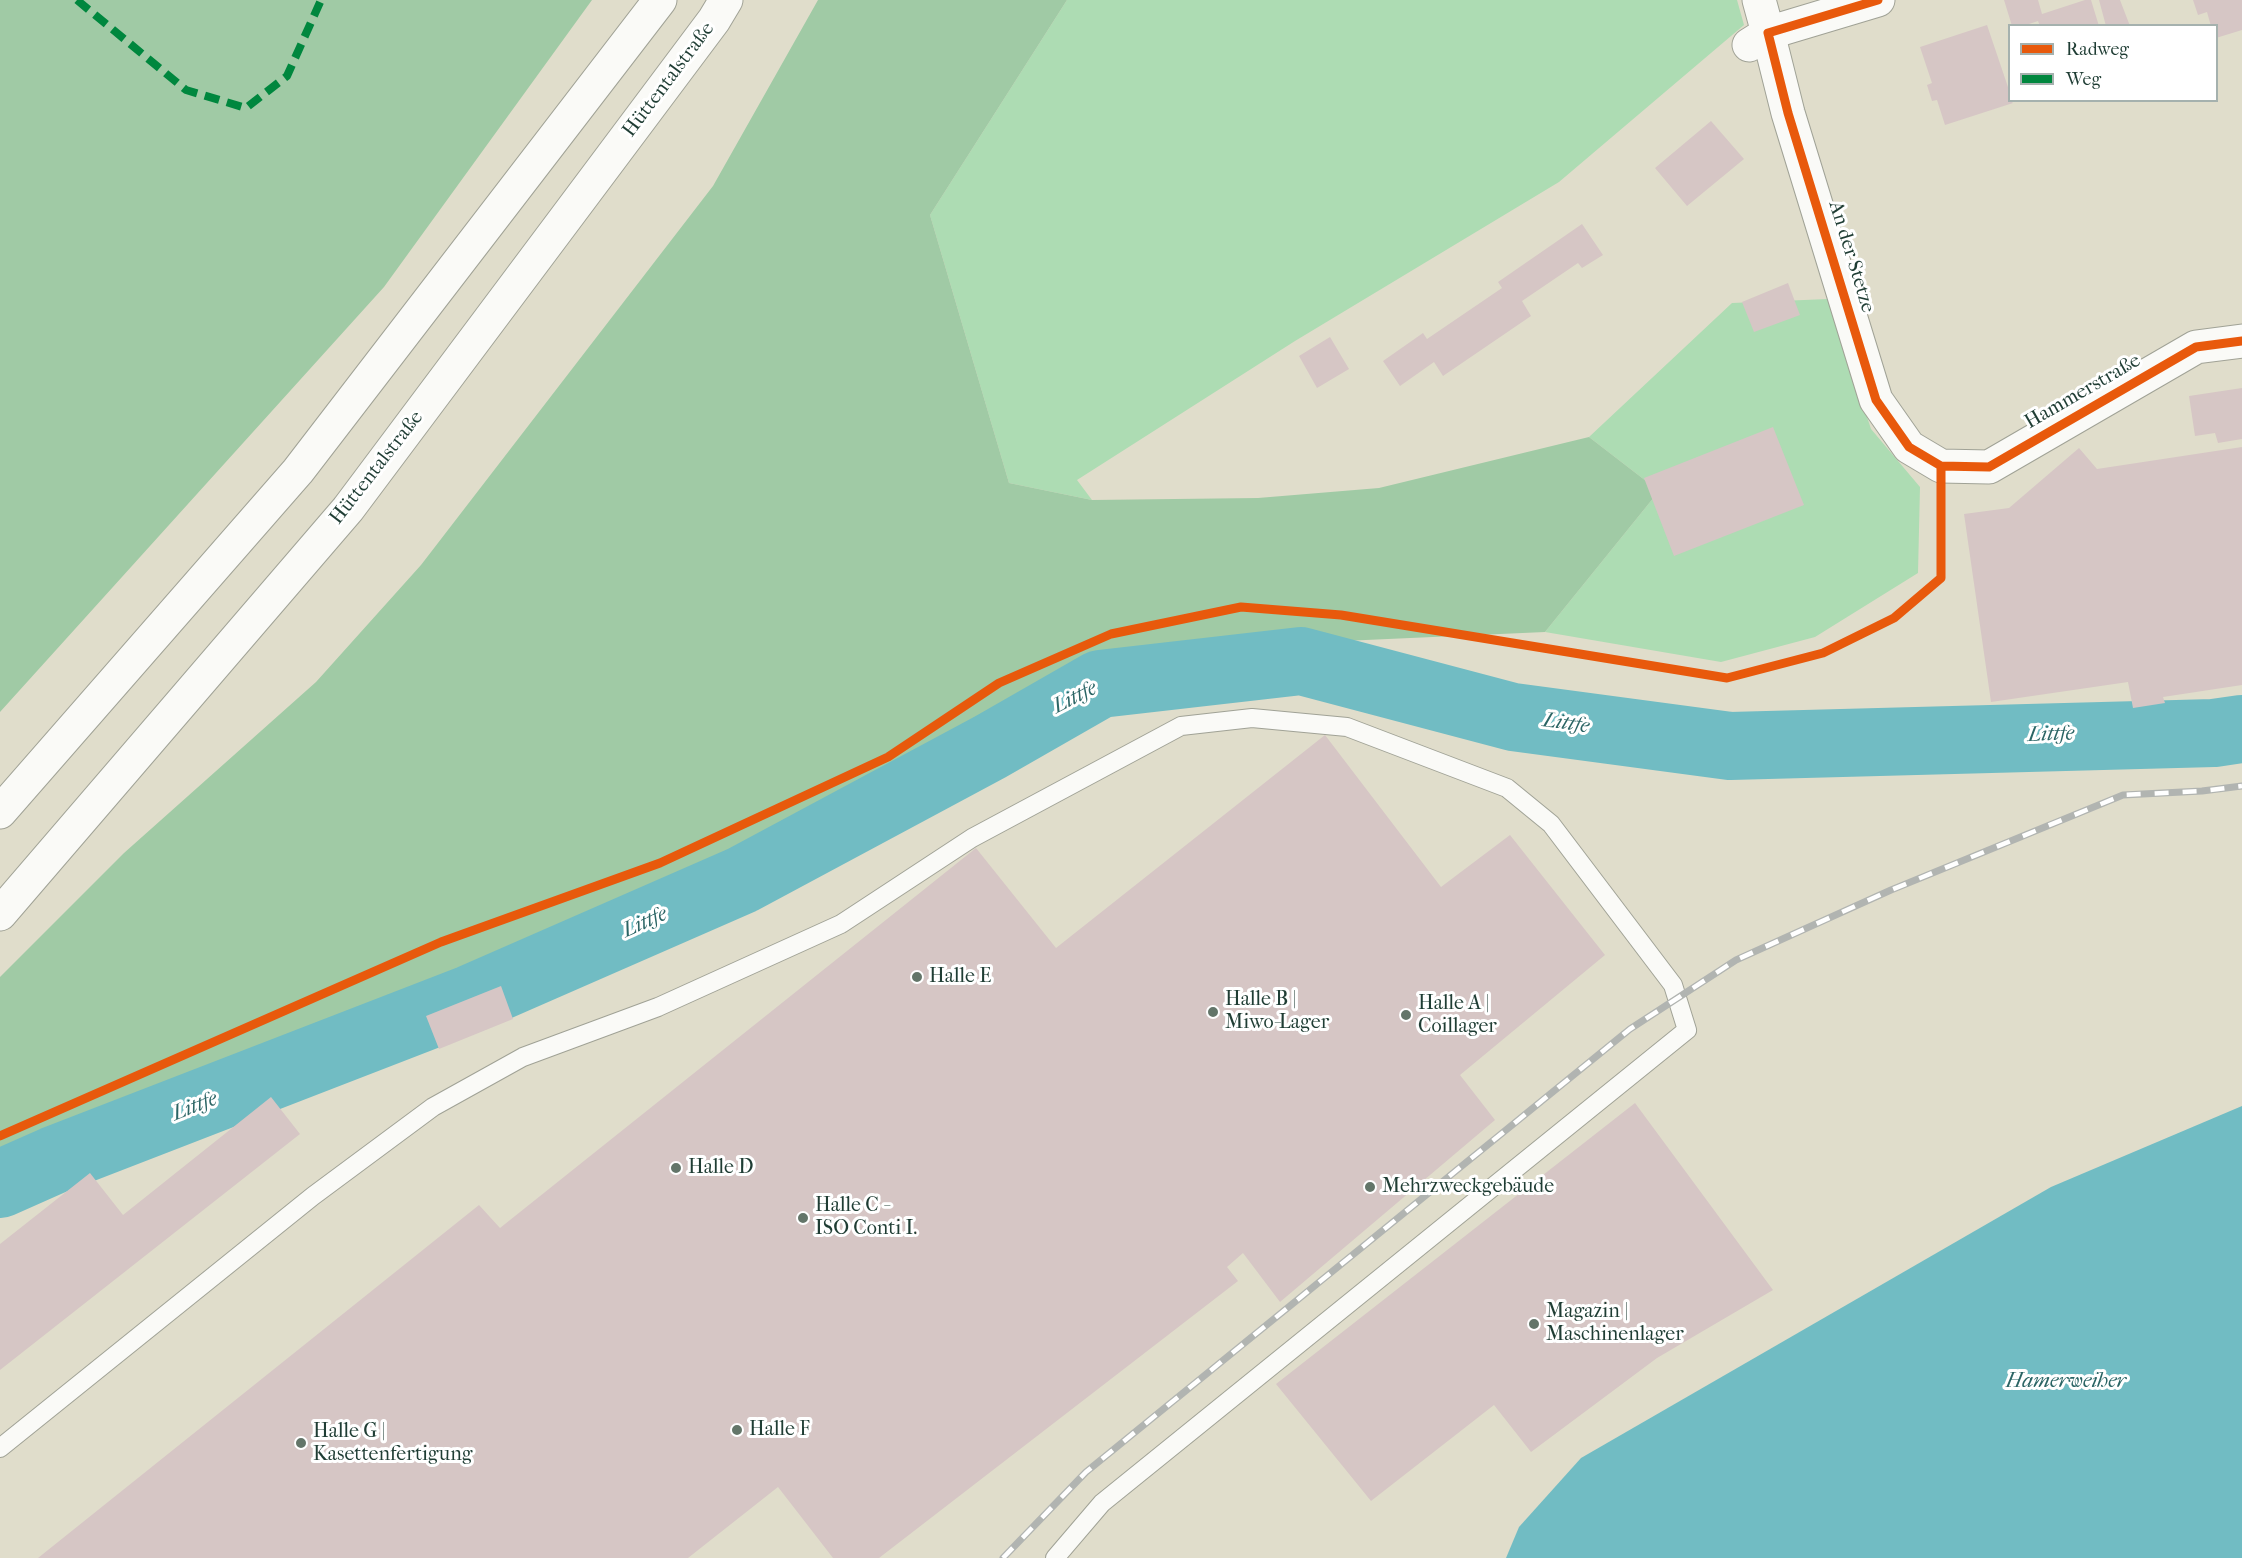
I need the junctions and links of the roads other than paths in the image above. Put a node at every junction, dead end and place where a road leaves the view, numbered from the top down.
1 (660, 0) edge
2 (726, 0) edge
3 (1759, 0) edge
4 (1878, 0) edge
5 (1758, 40) junction
6 (2242, 341) edge
7 (1941, 466) joint
8 (0, 812) edge
9 (0, 914) edge
10 (0, 1448) edge
11 (1055, 1558) edge

1 - 8 main road
2 - 9 main road, Hüttentalstraße
3 - 5 main road, An der Stetze
4 - 5 main road
5 - 7 main road, An der Stetze
6 - 7 main road, Hammerstraße
10 - 11 lane

